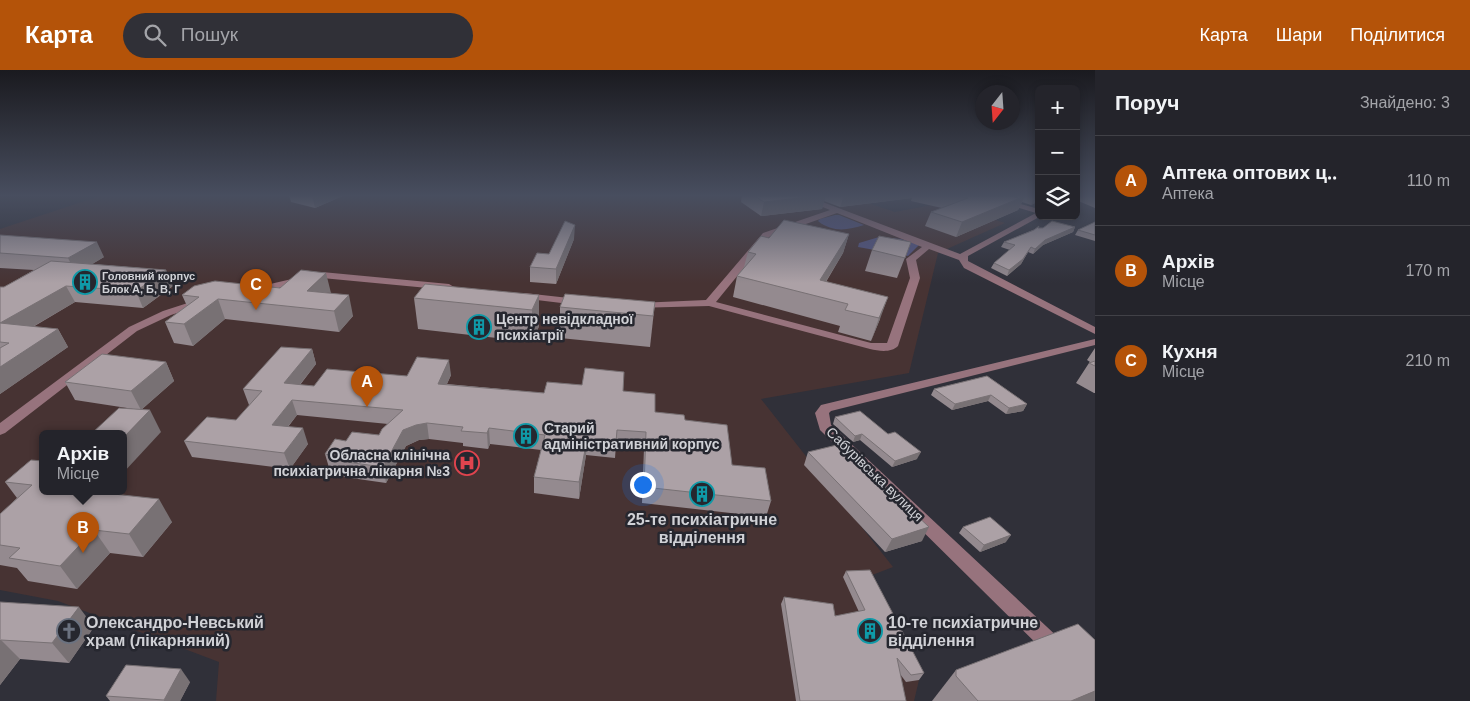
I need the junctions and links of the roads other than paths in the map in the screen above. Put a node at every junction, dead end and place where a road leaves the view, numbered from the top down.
1 (797, 224) edge
2 (871, 224) edge
3 (1019, 224) edge
4 (928, 246) junction
5 (965, 262) junction
6 (461, 288) edge
7 (243, 293) edge
8 (518, 295) edge
9 (208, 299) edge
10 (586, 303) edge
11 (709, 303) junction
12 (626, 307) edge
13 (1095, 331) edge
14 (1095, 342) edge
15 (0, 430) edge
16 (1066, 659) edge

1 - 11 street
2 - 4 street
3 - 5 street
4 - 5 street
4 - 11 street
5 - 13 street
6 - 7 street
8 - 10 street
9 - 15 street
11 - 12 street
14 - 16 street, Сабурівська вулиця

